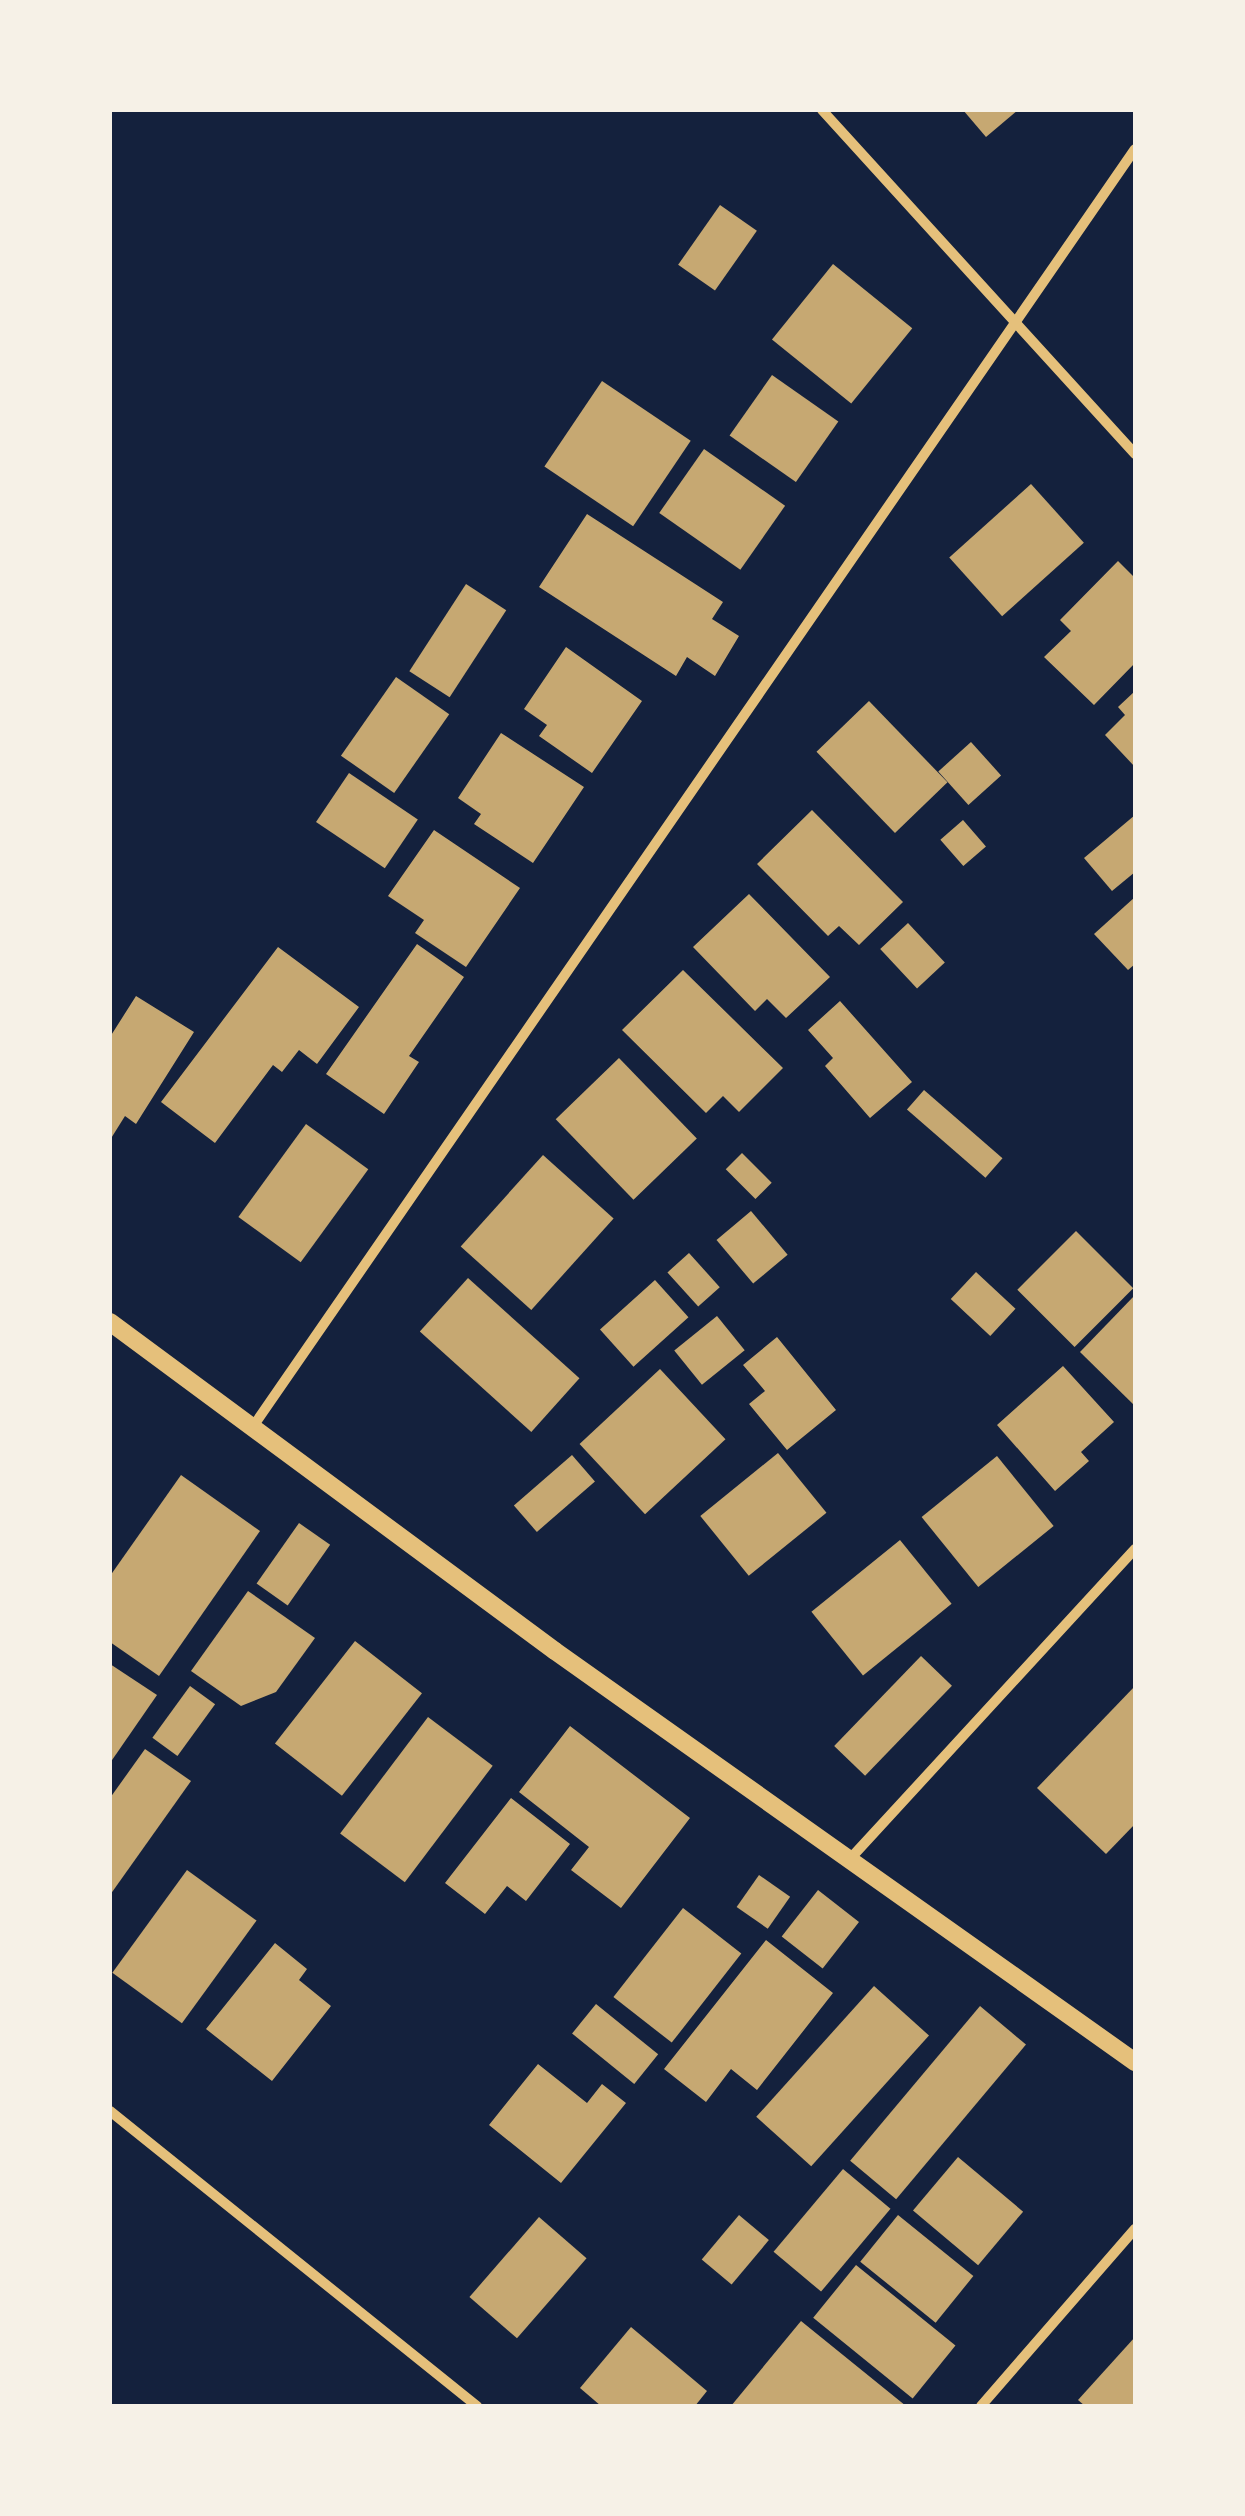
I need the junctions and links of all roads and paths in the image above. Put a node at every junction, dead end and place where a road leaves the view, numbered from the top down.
1 (822, 110) edge
2 (1135, 149) edge
3 (1018, 320) junction
4 (1135, 454) edge
5 (110, 1322) edge
6 (252, 1428) junction
7 (1135, 1550) edge
8 (848, 1861) junction
9 (1135, 2062) edge
10 (110, 2111) edge
11 (1135, 2229) edge
12 (477, 2406) edge
13 (981, 2406) edge

1 - 3 street
2 - 3 street
3 - 4 street
3 - 6 street
5 - 6 street
6 - 8 street
7 - 8 street
8 - 9 street
10 - 12 street
11 - 13 street

